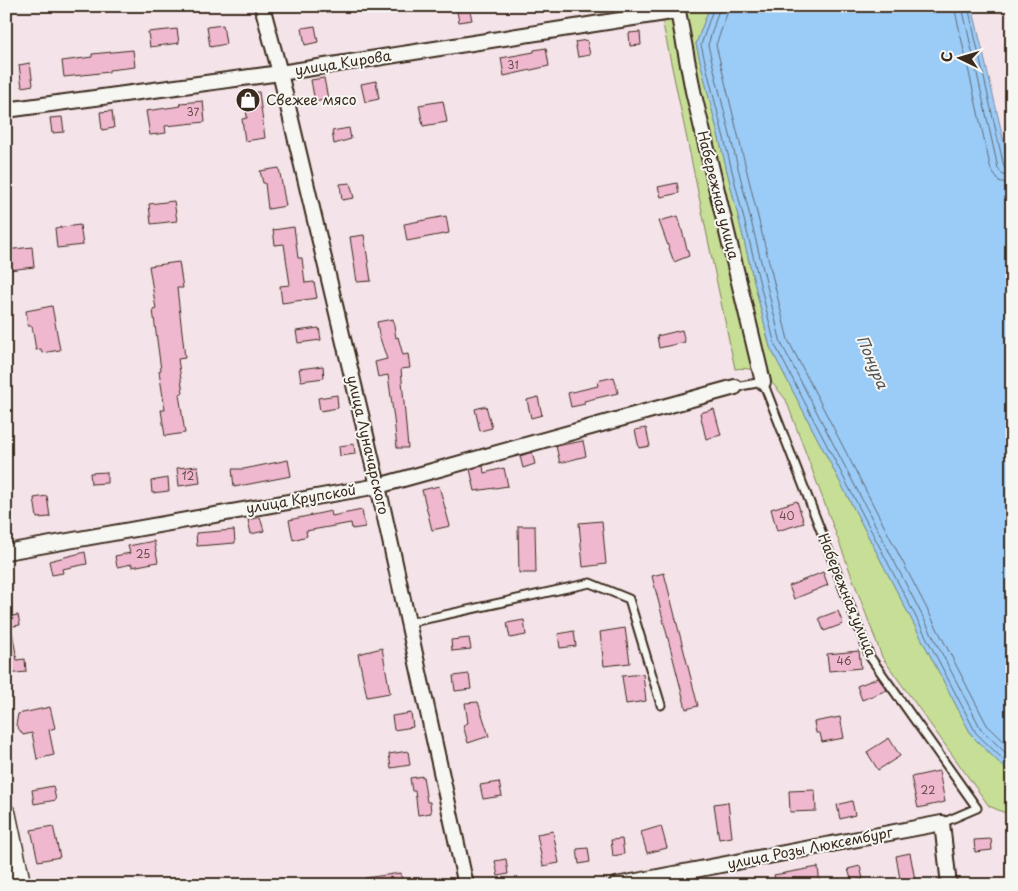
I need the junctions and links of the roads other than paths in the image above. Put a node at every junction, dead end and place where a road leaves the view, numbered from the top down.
1 (262, 6) edge
2 (678, 8) edge
3 (280, 73) junction
4 (6, 110) edge
5 (763, 382) junction
6 (735, 387) joint
7 (378, 486) junction
8 (6, 552) edge
9 (408, 623) junction
10 (661, 705) dead end
11 (6, 814) edge
12 (942, 823) junction
13 (21, 885) edge
14 (466, 885) edge
15 (616, 885) edge
16 (948, 885) edge

1 - 3 street, улица Луначарского
2 - 3 street, улица Кирова
2 - 5 street, Набережная улица
3 - 4 street, улица Кирова
3 - 7 street, улица Луначарского
5 - 6 lane
5 - 12 lane, Набережная улица
6 - 7 street, улица Крупской
7 - 8 street, улица Крупской
7 - 9 street, улица Луначарского
9 - 10 lane
9 - 14 street, улица Луначарского
11 - 13 street
12 - 15 street, улица Розы Люксембург
12 - 16 street

